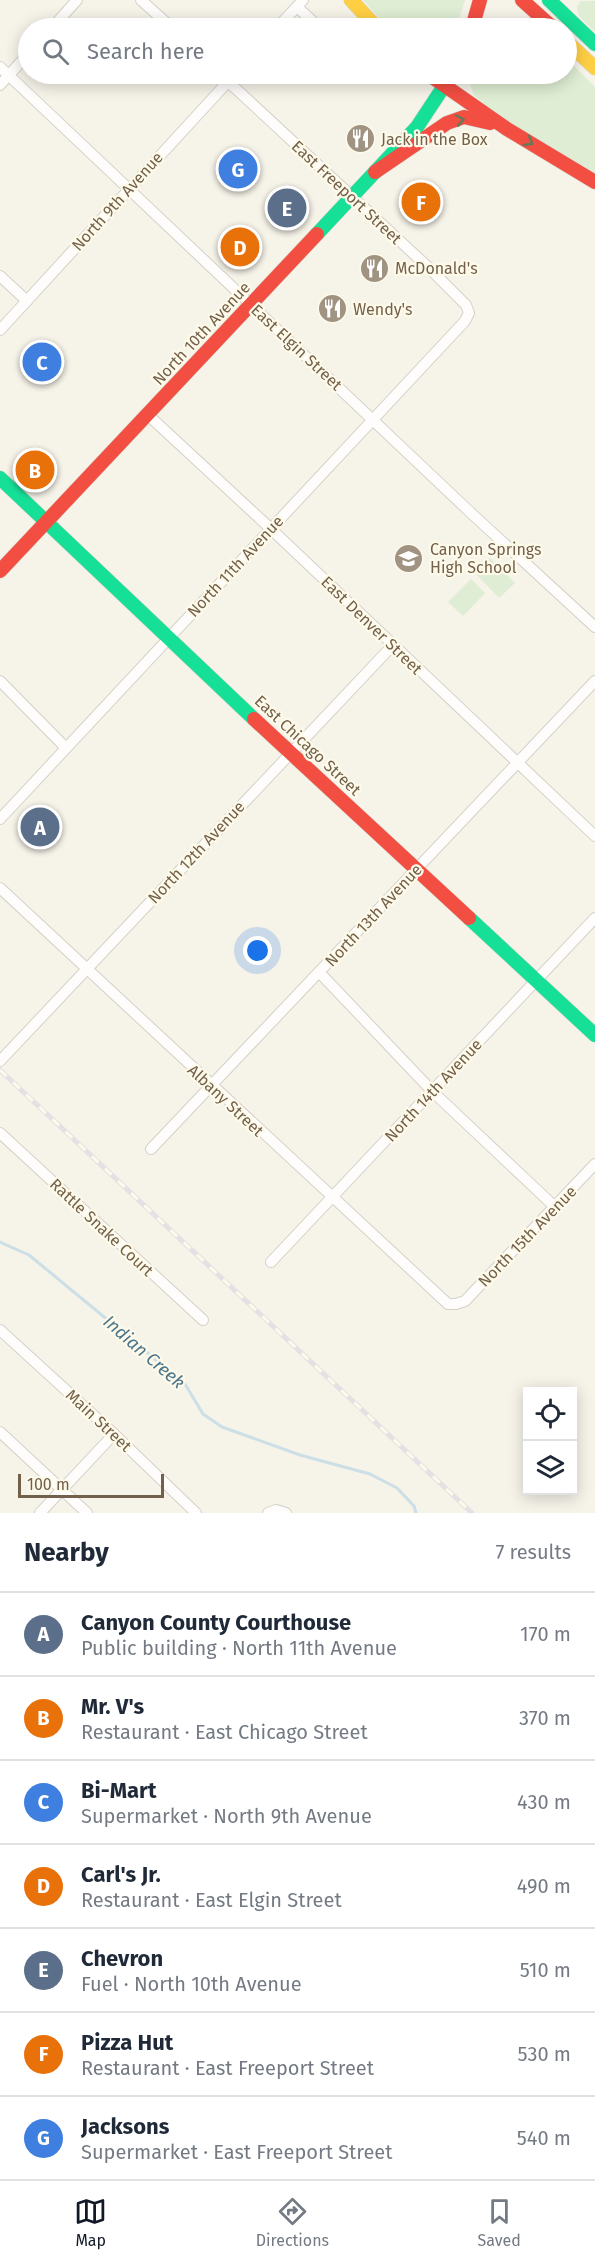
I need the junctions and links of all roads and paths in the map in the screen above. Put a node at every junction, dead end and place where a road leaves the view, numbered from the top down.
1 (77, 0) edge
2 (141, 0) edge
3 (351, 0) edge
4 (480, 0) edge
5 (522, 0) edge
6 (549, 0) edge
7 (300, 4) edge
8 (61, 18) edge
9 (161, 18) edge
10 (287, 18) edge
11 (312, 18) edge
12 (368, 18) edge
13 (475, 18) edge
14 (542, 18) edge
15 (568, 18) edge
16 (577, 27) edge
17 (595, 44) edge
18 (577, 51) edge
19 (18, 65) edge
20 (0, 67) edge
21 (595, 68) edge
22 (9, 75) junction
23 (18, 84) edge
24 (18, 84) edge
25 (221, 84) edge
26 (236, 84) edge
27 (441, 84) edge
28 (447, 84) edge
29 (0, 86) edge
30 (445, 87) junction
31 (507, 129) junction
32 (375, 172) junction
33 (595, 182) edge
34 (129, 189) junction
35 (352, 196) junction
36 (0, 276) edge
37 (27, 301) junction
38 (251, 304) junction
39 (470, 313) joint
40 (0, 330) edge
41 (147, 414) junction
42 (373, 420) junction
43 (0, 478) edge
44 (46, 522) junction
45 (270, 528) junction
46 (0, 571) edge
47 (595, 627) edge
48 (168, 639) junction
49 (393, 645) junction
50 (0, 681) edge
51 (595, 681) edge
52 (66, 748) junction
53 (291, 751) junction
54 (517, 763) junction
55 (0, 819) edge
56 (595, 836) edge
57 (417, 868) junction
58 (0, 888) edge
59 (595, 918) edge
60 (86, 969) junction
61 (319, 972) junction
62 (536, 980) junction
63 (595, 1035) edge
64 (0, 1061) edge
65 (211, 1085) junction
66 (433, 1092) junction
67 (0, 1133) edge
68 (151, 1149) dead end
69 (595, 1164) edge
70 (333, 1198) junction
71 (555, 1207) junction
72 (271, 1262) dead end
73 (456, 1304) joint
74 (203, 1320) dead end
75 (0, 1330) edge
76 (0, 1432) edge
77 (114, 1434) junction
78 (62, 1489) junction
79 (40, 1513) edge
80 (87, 1513) edge
81 (196, 1513) edge
82 (268, 1513) edge
83 (286, 1513) edge

1 - 8 street
2 - 9 street
3 - 12 main road
4 - 13 main road
5 - 14 main road
6 - 15 main road
7 - 10 street
7 - 11 street
16 - 17 main road
18 - 21 main road
19 - 22 street
20 - 22 street, East Elgin Street
22 - 24 street, East Elgin Street
22 - 29 street
23 - 34 street, East Elgin Street
25 - 34 street, North 9th Avenue
26 - 35 street, East Freeport Street
27 - 30 main road
28 - 30 main road, North 10th Avenue
30 - 31 main road
30 - 32 main road, North 10th Avenue
32 -> 31 main road
31 -> 33 main road
32 - 35 main road, North 10th Avenue
34 - 37 street, North 9th Avenue
34 - 38 street, East Elgin Street
35 - 38 main road, North 10th Avenue
35 - 39 street, East Freeport Street
36 - 37 street
37 - 40 street, North 9th Avenue
38 - 41 main road, North 10th Avenue
38 - 42 street, East Elgin Street
39 - 42 street, North 11th Avenue
41 - 44 main road, North 10th Avenue
41 - 45 street, East Denver Street
42 - 45 street, North 11th Avenue
42 - 47 street, East Elgin Street
43 - 44 main road, East Chicago Street
44 - 46 main road, North 10th Avenue
44 - 48 main road, East Chicago Street
45 - 48 street, North 11th Avenue
45 - 49 street, East Denver Street
48 - 52 street, North 11th Avenue
48 - 53 main road, East Chicago Street
49 - 53 street, North 12th Avenue
49 - 54 street, East Denver Street
50 - 52 street
51 - 54 street, North 13th Avenue
52 - 55 street, North 11th Avenue
53 - 57 main road, East Chicago Street
53 - 60 street, North 12th Avenue
54 - 56 street, East Denver Street
54 - 57 street, North 13th Avenue
57 - 61 street, North 13th Avenue
57 - 62 main road, East Chicago Street
58 - 60 street, Albany Street
59 - 62 street, North 14th Avenue
60 - 64 street, North 12th Avenue
60 - 65 street, Albany Street
61 - 65 street, North 13th Avenue
61 - 66 street
62 - 63 main road, East Chicago Street
62 - 66 street, North 14th Avenue
65 - 68 street, North 13th Avenue
65 - 70 street, Albany Street
66 - 70 street, North 14th Avenue
66 - 71 street
67 - 74 street, Rattle Snake Court
69 - 71 street, North 15th Avenue
70 - 72 street, North 14th Avenue
70 - 73 street, Albany Street
71 - 73 street, North 15th Avenue
75 - 77 street, Main Street
76 - 78 street
77 - 78 street
77 - 81 street, Main Street
78 - 79 street
78 - 80 street
82 - 83 street

